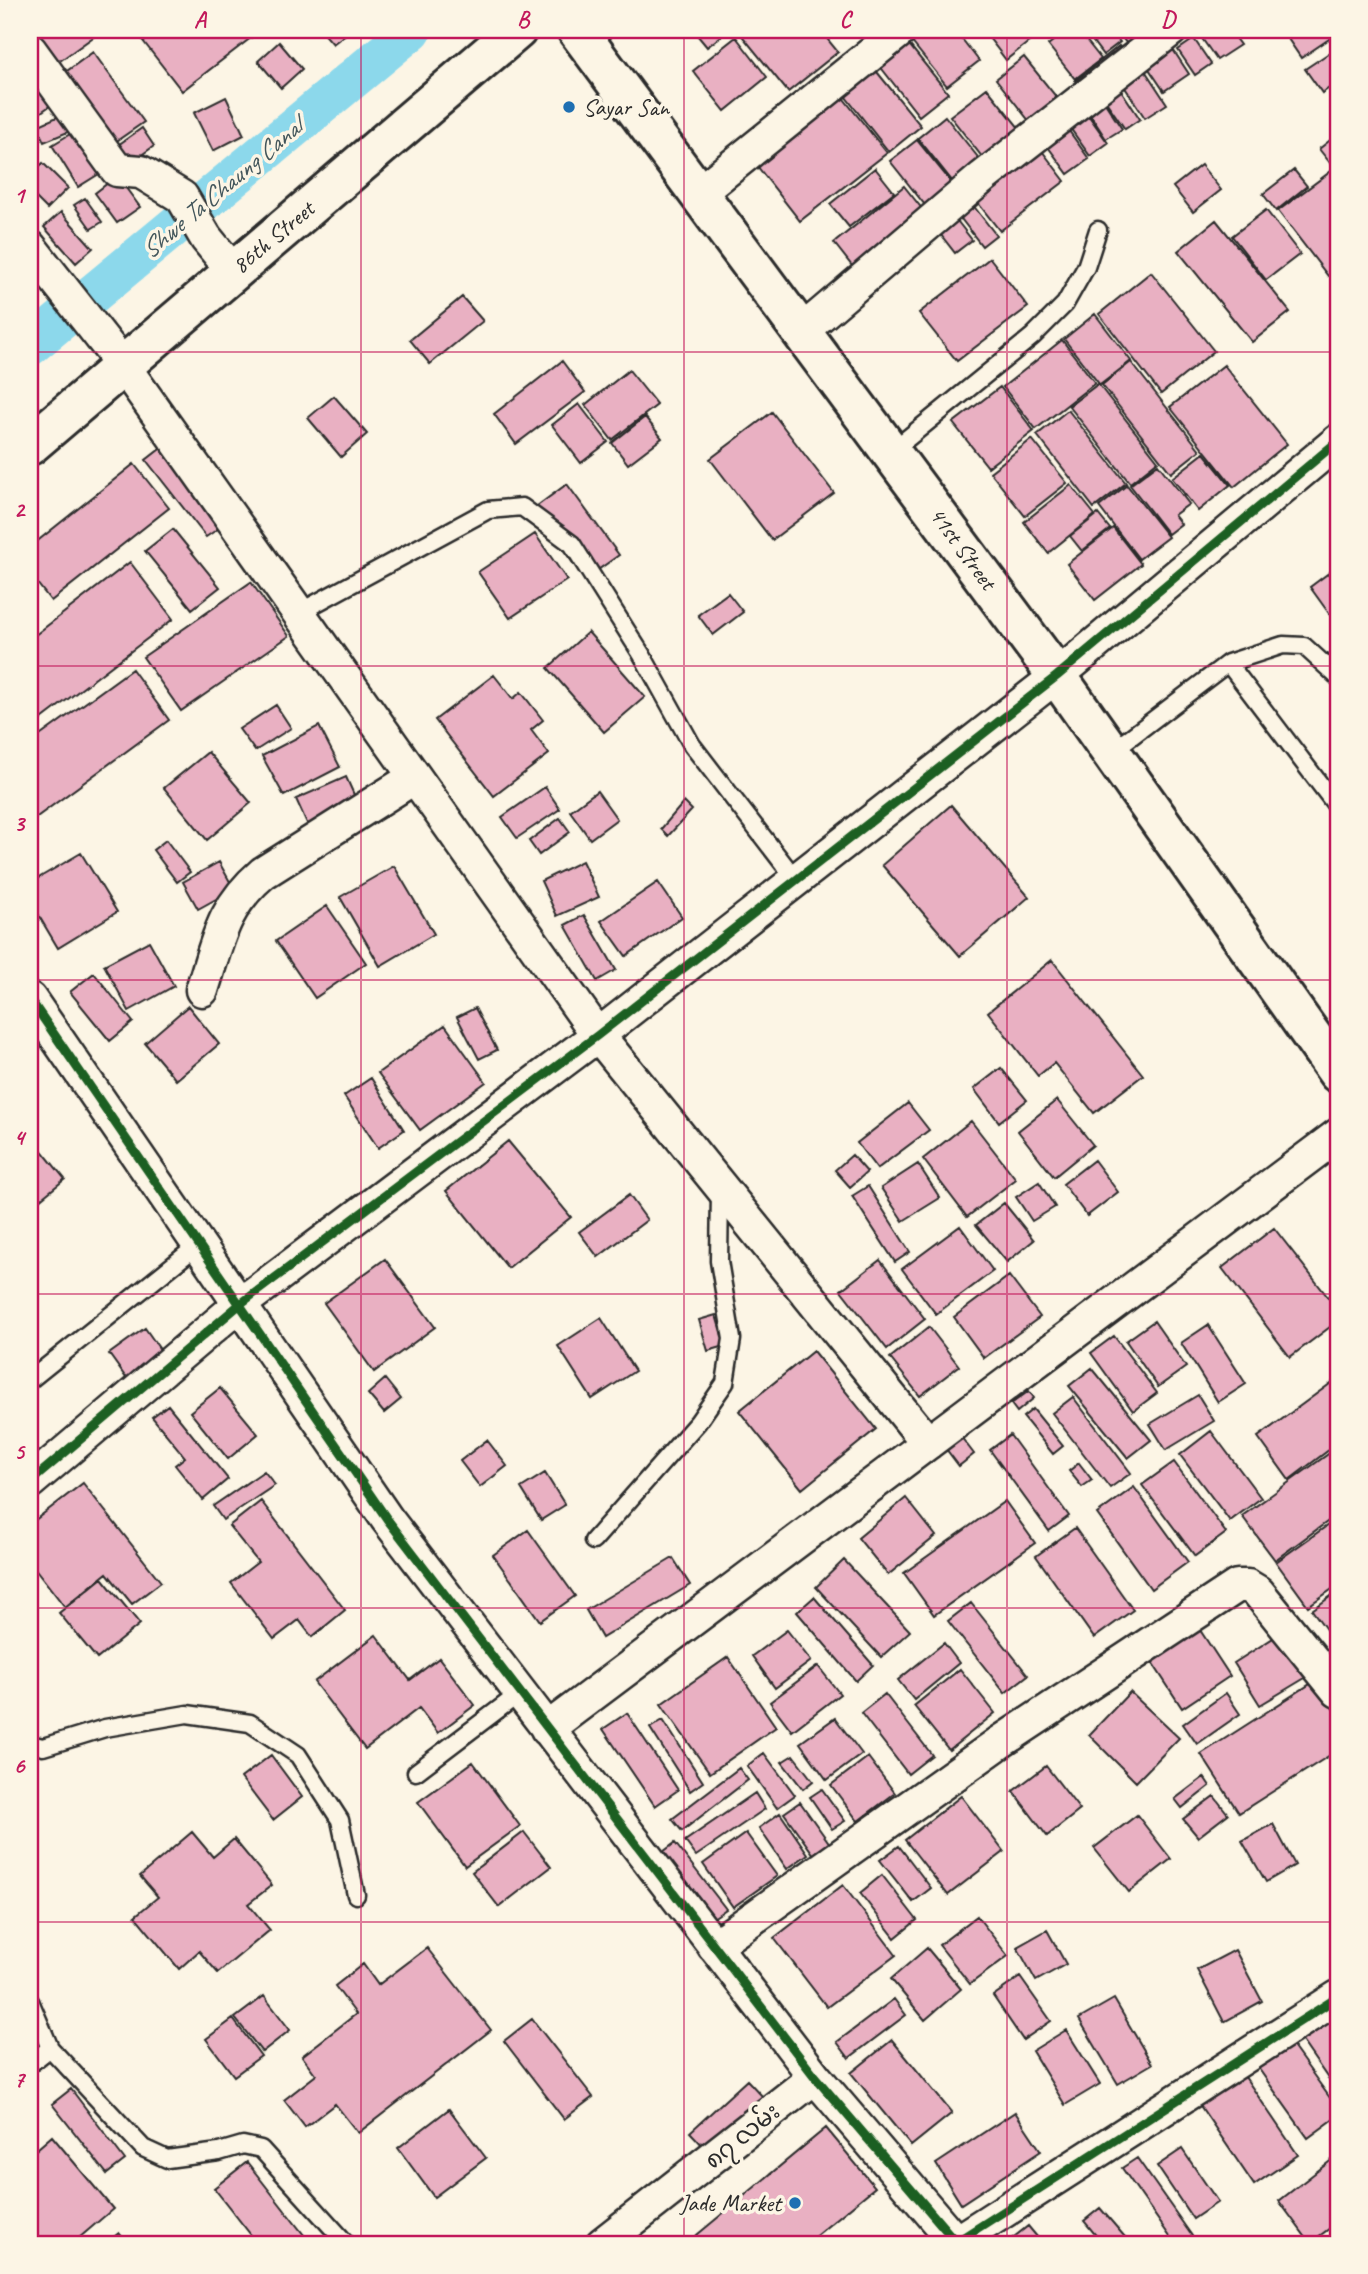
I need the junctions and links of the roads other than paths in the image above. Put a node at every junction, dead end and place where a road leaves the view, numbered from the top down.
1 (517, 30) edge
2 (577, 30) edge
3 (901, 30) edge
4 (1171, 30) edge
5 (30, 50) edge
6 (700, 192) junction
7 (1098, 230) dead end
8 (30, 247) edge
9 (233, 271) junction
10 (802, 331) junction
11 (111, 351) junction
12 (1338, 441) edge
13 (30, 445) edge
14 (892, 451) junction
15 (298, 613) junction
16 (1228, 663) junction
17 (1057, 676) junction
18 (1338, 677) edge
19 (1111, 752) junction
20 (415, 777) junction
21 (1338, 808) edge
22 (796, 880) junction
23 (201, 990) dead end
24 (30, 999) edge
25 (598, 1035) junction
26 (1338, 1073) edge
27 (1338, 1135) edge
28 (719, 1185) junction
29 (198, 1245) junction
30 (239, 1305) junction
31 (30, 1380) edge
32 (928, 1443) junction
33 (30, 1482) edge
34 (593, 1541) dead end
35 (1338, 1691) edge
36 (520, 1693) junction
37 (547, 1729) junction
38 (30, 1744) edge
39 (416, 1772) dead end
40 (356, 1895) dead end
41 (714, 1946) junction
42 (1338, 1997) edge
43 (30, 2001) edge
44 (50, 2048) junction
45 (30, 2064) edge
46 (815, 2077) junction
47 (345, 2242) dead end
48 (957, 2243) edge
49 (602, 2244) edge

1 - 9 main road, 86th Street
2 - 6 main road, 41st Street
3 - 6 street
4 - 10 street
5 - 9 street
6 - 10 main road, 41st Street
7 - 14 lane
8 - 11 street
9 - 11 main road, 86th Street
10 - 14 main road, 41st Street
11 - 13 main road, 86th Street
11 - 15 street
12 - 17 street
14 - 17 main road, 41st Street
15 - 20 street
15 - 22 lane
16 - 18 lane
16 - 19 lane
16 - 21 lane
17 - 19 main road, 41st Street
17 - 22 street
19 - 26 main road, 41st Street
20 - 23 street
20 - 25 street
22 - 25 street
24 - 29 street
25 - 28 street
25 - 30 street
27 - 32 street
28 - 32 street
28 - 34 lane
29 - 30 street
29 - 31 lane
30 - 33 street
30 - 36 street
32 - 37 street
35 - 41 street
36 - 37 street
36 - 39 lane
37 - 41 street
38 - 40 lane
41 - 46 street
42 - 48 street
43 - 44 lane
44 - 45 lane
44 - 47 lane
46 - 48 street
46 - 49 street, ၈၇ လမ်း

